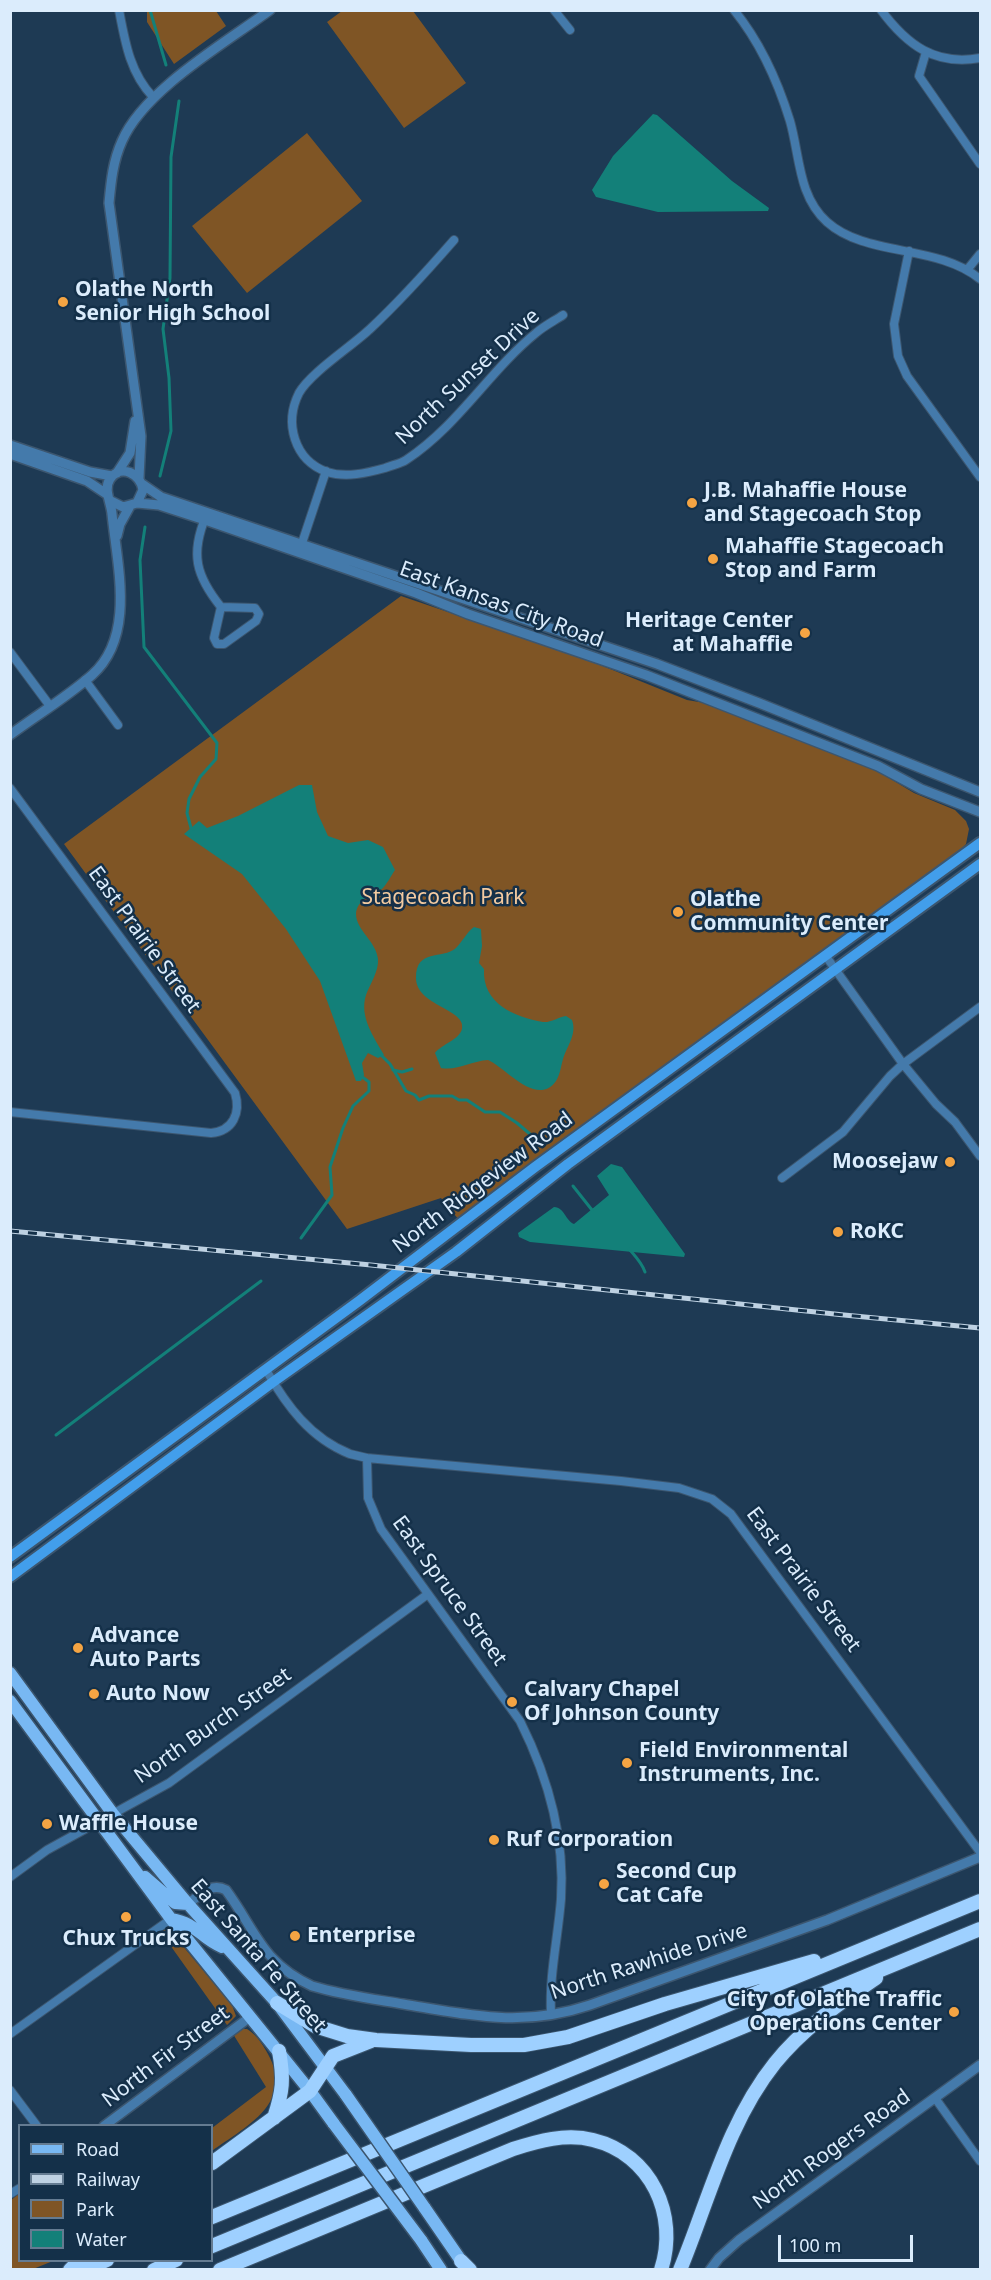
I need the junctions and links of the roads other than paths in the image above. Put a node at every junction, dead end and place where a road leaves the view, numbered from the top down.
1 (119, 10) edge
2 (270, 10) edge
3 (554, 10) edge
4 (734, 10) edge
5 (881, 10) edge
6 (570, 30) dead end
7 (926, 52) junction
8 (981, 58) edge
9 (153, 97) junction
10 (981, 164) edge
11 (454, 240) dead end
12 (909, 251) junction
13 (981, 254) edge
14 (967, 270) junction
15 (981, 279) edge
16 (562, 315) dead end
17 (137, 407) junction
18 (10, 445) edge
19 (10, 454) edge
20 (326, 471) junction
21 (115, 474) junction
22 (981, 477) edge
23 (141, 481) junction
24 (109, 498) junction
25 (133, 505) junction
26 (206, 516) junction
27 (116, 545) junction
28 (300, 548) junction
29 (221, 607) junction
30 (10, 652) edge
31 (85, 681) junction
32 (50, 706) junction
33 (118, 725) dead end
34 (10, 735) edge
35 (10, 788) edge
36 (981, 792) edge
37 (981, 812) edge
38 (981, 843) edge
39 (981, 864) edge
40 (825, 956) junction
41 (835, 970) junction
42 (981, 1007) edge
43 (903, 1064) junction
44 (10, 1112) edge
45 (981, 1156) edge
46 (782, 1178) dead end
47 (266, 1370) junction
48 (273, 1382) junction
49 (367, 1458) junction
50 (10, 1557) edge
51 (10, 1576) edge
52 (428, 1594) junction
53 (10, 1673) edge
54 (10, 1701) edge
55 (113, 1814) junction
56 (99, 1822) junction
57 (981, 1852) edge
58 (981, 1857) edge
59 (135, 1871) junction
60 (10, 1877) edge
61 (981, 1901) edge
62 (188, 1904) junction
63 (171, 1919) junction
64 (981, 1929) edge
65 (882, 1941) junction
66 (226, 1949) junction
67 (898, 1962) junction
68 (277, 2003) junction
69 (551, 2014) junction
70 (250, 2017) junction
71 (10, 2034) edge
72 (376, 2040) junction
73 (279, 2051) junction
74 (981, 2065) edge
75 (325, 2066) junction
76 (10, 2090) edge
77 (310, 2091) junction
78 (935, 2098) junction
79 (274, 2118) junction
80 (36, 2124) edge
81 (107, 2124) edge
82 (981, 2161) edge
83 (213, 2162) edge
84 (213, 2217) edge
85 (213, 2246) edge
86 (103, 2262) edge
87 (172, 2262) edge
88 (466, 2267) edge
89 (85, 2270) edge
90 (154, 2270) edge
91 (220, 2270) edge
92 (441, 2270) edge
93 (661, 2270) edge
94 (680, 2270) edge
95 (710, 2270) edge

1 - 9 street
2 - 9 street
3 - 6 street
4 - 12 street
5 - 7 street
7 - 8 street
7 - 10 street
9 - 17 street
11 - 20 street
12 - 14 street
12 - 22 street
13 - 14 street
14 - 15 street
16 - 20 street, North Sunset Drive
17 - 21 street
17 - 23 street
18 - 21 street
19 - 24 street
20 - 28 street
21 - 23 street
21 - 24 street
23 - 25 street
23 - 26 street, East Kansas City Road
24 - 25 street
24 - 27 street
25 - 26 street, East Kansas City Road
25 - 27 street
26 - 28 street, East Kansas City Road
26 - 29 street
27 - 31 street
28 - 36 street, East Kansas City Road
28 - 37 street, East Kansas City Road
29 - 29 street
30 - 32 street
31 - 32 street
31 - 33 street
32 - 34 street
35 - 44 street, East Prairie Street
38 - 40 main road, North Ridgeview Road
39 - 41 main road, North Ridgeview Road
40 - 41 street
40 - 47 main road, North Ridgeview Road
41 - 43 street
41 - 48 main road, North Ridgeview Road
42 - 43 street
43 - 45 street
43 - 46 street
47 - 48 street
47 - 50 main road, North Ridgeview Road
48 - 49 street
48 - 51 main road, North Ridgeview Road
49 - 52 street, East Spruce Street
49 - 57 street, East Prairie Street
52 - 55 street, North Burch Street
52 - 69 street, East Spruce Street
53 - 55 main road, East Santa Fe Street
54 - 56 main road, East Santa Fe Street
55 - 56 street, North Burch Street
55 - 62 main road, East Santa Fe Street
56 - 59 main road, East Santa Fe Street
56 - 60 street, North Burch Street
58 - 69 street, North Rawhide Drive
59 - 62 main road
59 - 63 main road, East Santa Fe Street
61 - 65 highway
62 - 66 main road, East Santa Fe Street
62 - 69 street, North Rawhide Drive
63 - 66 main road
63 - 70 main road, East Santa Fe Street
63 - 71 street
64 - 67 highway
65 - 72 highway
65 - 84 highway
66 - 68 main road, East Santa Fe Street
67 - 85 highway
67 - 94 highway
68 - 72 highway
68 - 75 main road, East Santa Fe Street
70 - 73 main road, East Santa Fe Street
70 - 81 street, North Fir Street
72 - 75 highway
73 - 77 main road, East Santa Fe Street
73 - 79 highway
74 - 78 street, North Rogers Road
75 - 77 highway
75 - 88 main road, East Santa Fe Street, bridge
76 - 80 street
77 - 79 highway
77 - 92 main road, East Santa Fe Street, bridge
78 - 82 street
78 - 95 street, North Rogers Road
79 - 83 highway
86 - 89 highway
87 - 90 highway
91 - 93 highway

